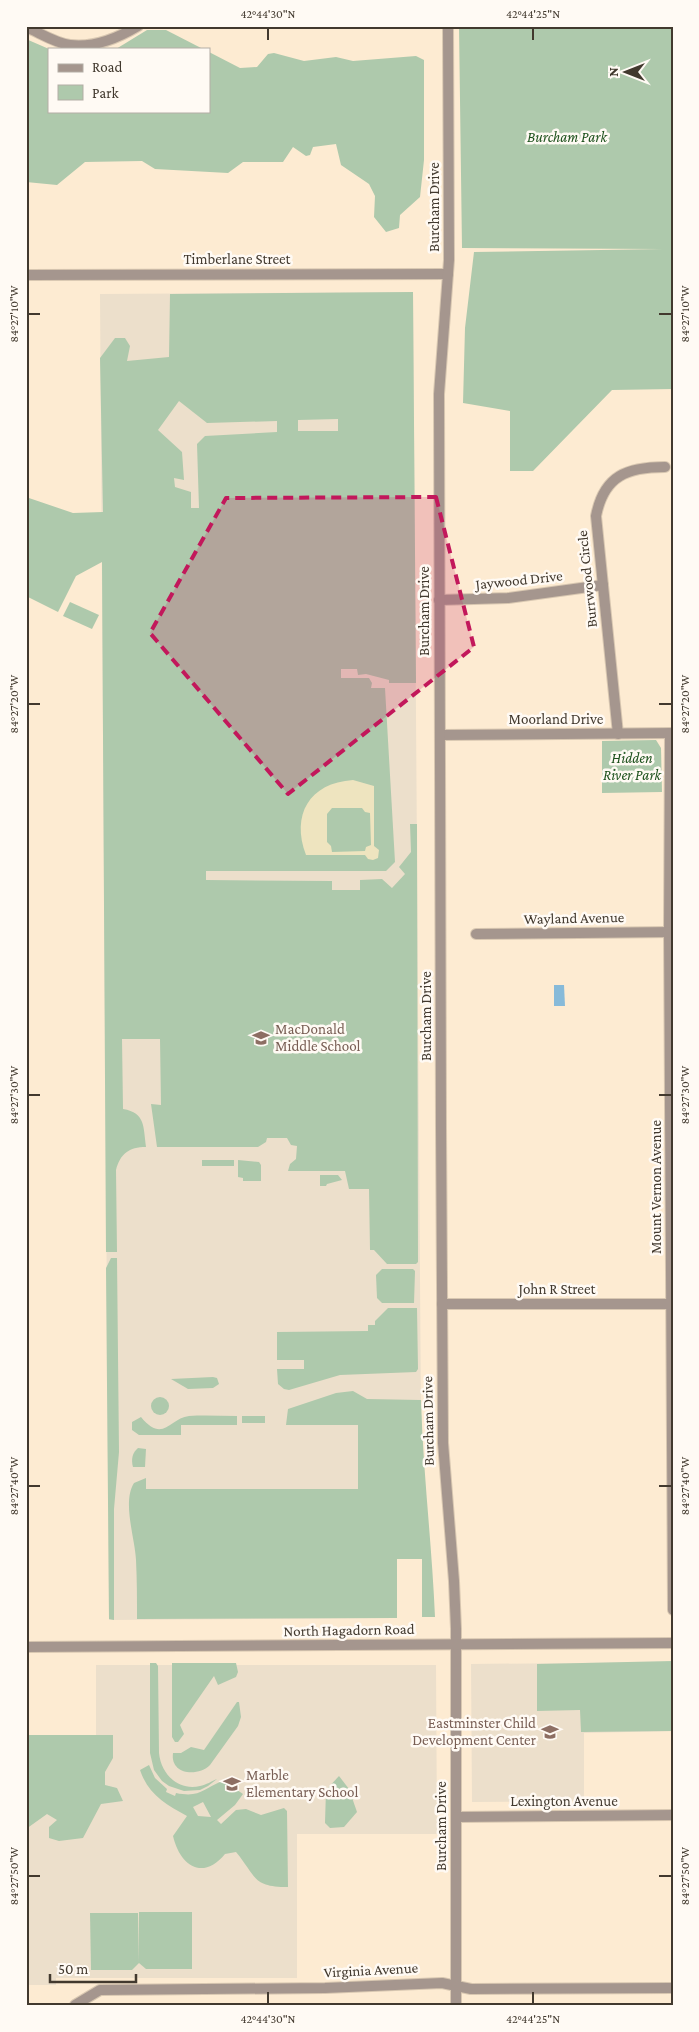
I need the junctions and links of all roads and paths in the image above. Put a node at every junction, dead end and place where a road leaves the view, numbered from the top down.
1 (138, 26) edge
2 (448, 26) edge
3 (26, 27) edge
4 (448, 274) junction
5 (26, 275) edge
6 (665, 467) dead end
7 (603, 585) junction
8 (439, 600) junction
9 (671, 733) edge
10 (618, 734) junction
11 (440, 735) junction
12 (671, 932) edge
13 (476, 934) dead end
14 (442, 1304) junction
15 (672, 1304) edge
16 (673, 1610) edge
17 (673, 1643) edge
18 (456, 1644) junction
19 (26, 1647) edge
20 (673, 1815) edge
21 (456, 1816) junction
22 (456, 1986) junction
23 (673, 1988) edge
24 (75, 2005) edge
25 (456, 2006) edge

1 - 3 street
2 - 4 street, Burcham Drive
4 - 5 street, Timberlane Street
4 - 8 street, Burcham Drive
6 - 7 street, Burrwood Circle
7 - 8 street, Jaywood Drive
7 - 10 street, Burrwood Circle
8 - 11 street, Burcham Drive
9 - 10 street, Moorland Drive
9 - 12 street, Mount Vernon Avenue
10 - 11 street, Moorland Drive
11 - 14 street, Burcham Drive
12 - 13 street, Wayland Avenue
12 - 15 street, Mount Vernon Avenue
14 - 15 street, John R Street
14 - 18 street, Burcham Drive
15 - 16 street, Mount Vernon Avenue
17 - 18 street, North Hagadorn Road
18 - 19 street, North Hagadorn Road
18 - 21 street, Burcham Drive
20 - 21 street, Lexington Avenue
21 - 22 street, Burcham Drive
22 - 23 street, Virginia Avenue
22 - 24 street, Virginia Avenue
22 - 25 street, Burcham Drive

